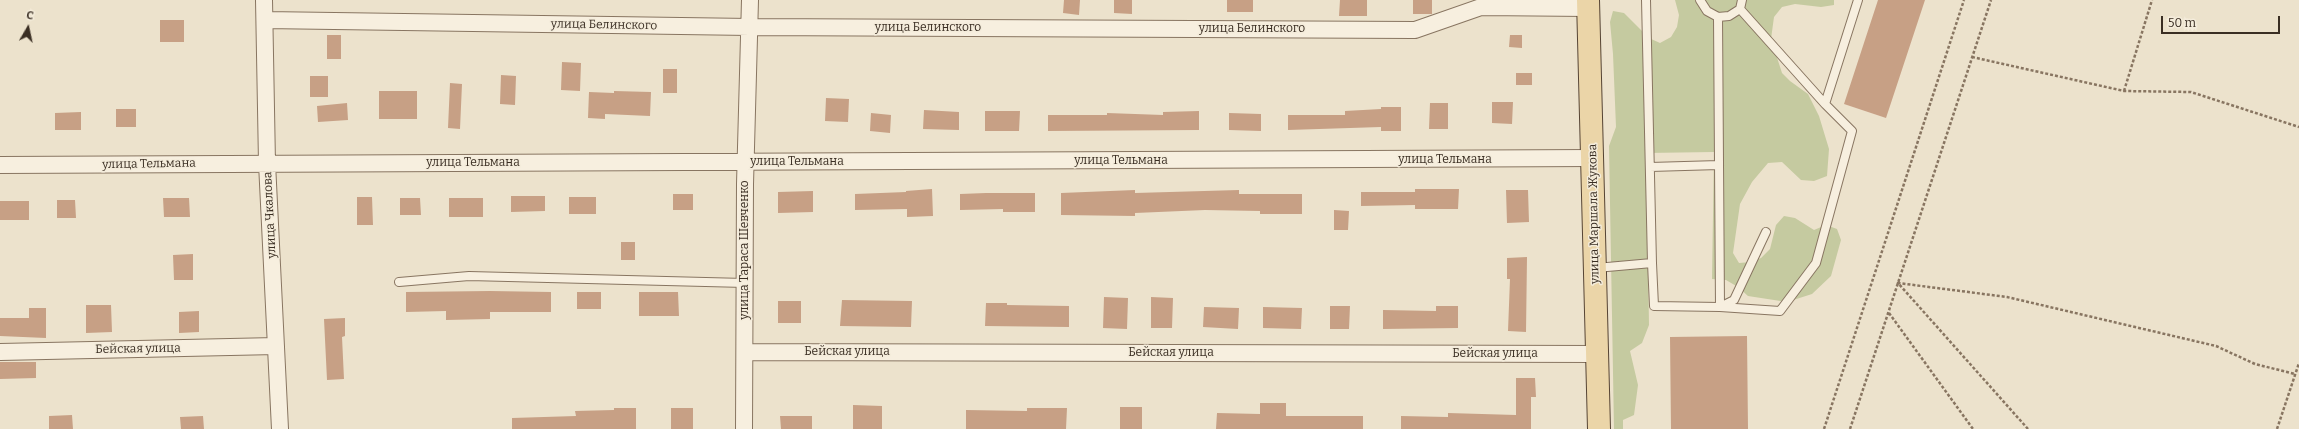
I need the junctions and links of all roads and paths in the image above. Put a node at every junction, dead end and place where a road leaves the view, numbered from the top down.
1 (264, 0) edge
2 (750, 0) edge
3 (1646, 0) edge
4 (1700, 0) edge
5 (1742, 0) edge
6 (1858, 0) edge
7 (1964, 0) edge
8 (1991, 0) edge
9 (2152, 0) edge
10 (1588, 4) edge
11 (1740, 9) junction
12 (1718, 17) junction
13 (264, 20) junction
14 (750, 28) junction
15 (1972, 56) junction
16 (2124, 91) junction
17 (1825, 104) junction
18 (2299, 127) edge
19 (1594, 158) junction
20 (746, 162) junction
21 (267, 163) junction
22 (0, 165) edge
23 (1719, 165) junction
24 (1650, 167) junction
25 (1766, 232) dead end
26 (1652, 263) junction
27 (1595, 268) junction
28 (399, 282) dead end
29 (746, 283) junction
30 (1898, 283) junction
31 (1720, 307) junction
32 (1888, 312) junction
33 (276, 346) junction
34 (0, 352) edge
35 (745, 352) junction
36 (1597, 354) junction
37 (2299, 363) edge
38 (2295, 374) junction
39 (280, 429) edge
40 (744, 429) edge
41 (1598, 429) edge
42 (1824, 429) edge
43 (1850, 429) edge
44 (1973, 429) edge
45 (2028, 429) edge
46 (2277, 429) edge

1 - 13 street, улица Чкалова
2 - 14 street, улица Тараса Шевченко
3 - 24 lane
4 - 12 lane
5 - 11 lane
6 - 17 lane
7 - 42 path
8 - 15 path
9 - 16 path
10 - 14 street, улица Белинского
10 - 19 main road, улица Маршала Жукова
11 - 12 lane
11 - 17 lane
12 - 23 lane
13 - 14 street, улица Белинского
13 - 21 street, улица Чкалова
14 - 20 street, улица Тараса Шевченко
15 - 16 path
15 - 30 path
16 - 18 path
17 - 31 lane
19 - 20 street, улица Тельмана
19 - 27 main road, улица Маршала Жукова
20 - 21 street, улица Тельмана
20 - 29 street, улица Тараса Шевченко
21 - 22 street, улица Тельмана
21 - 33 street, улица Чкалова
23 - 24 lane
23 - 31 lane
24 - 26 lane
25 - 31 lane
26 - 27 lane
26 - 31 lane
27 - 36 main road, улица Маршала Жукова
28 - 29 lane
29 - 35 street, улица Тараса Шевченко
30 - 32 path
30 - 38 path
30 - 45 path
32 - 43 path
32 - 44 path
33 - 34 street, Бейская улица
33 - 39 street, улица Чкалова
35 - 36 street, Бейская улица
35 - 40 street, улица Тараса Шевченко
36 - 41 main road, улица Маршала Жукова
37 - 38 path
38 - 46 path

